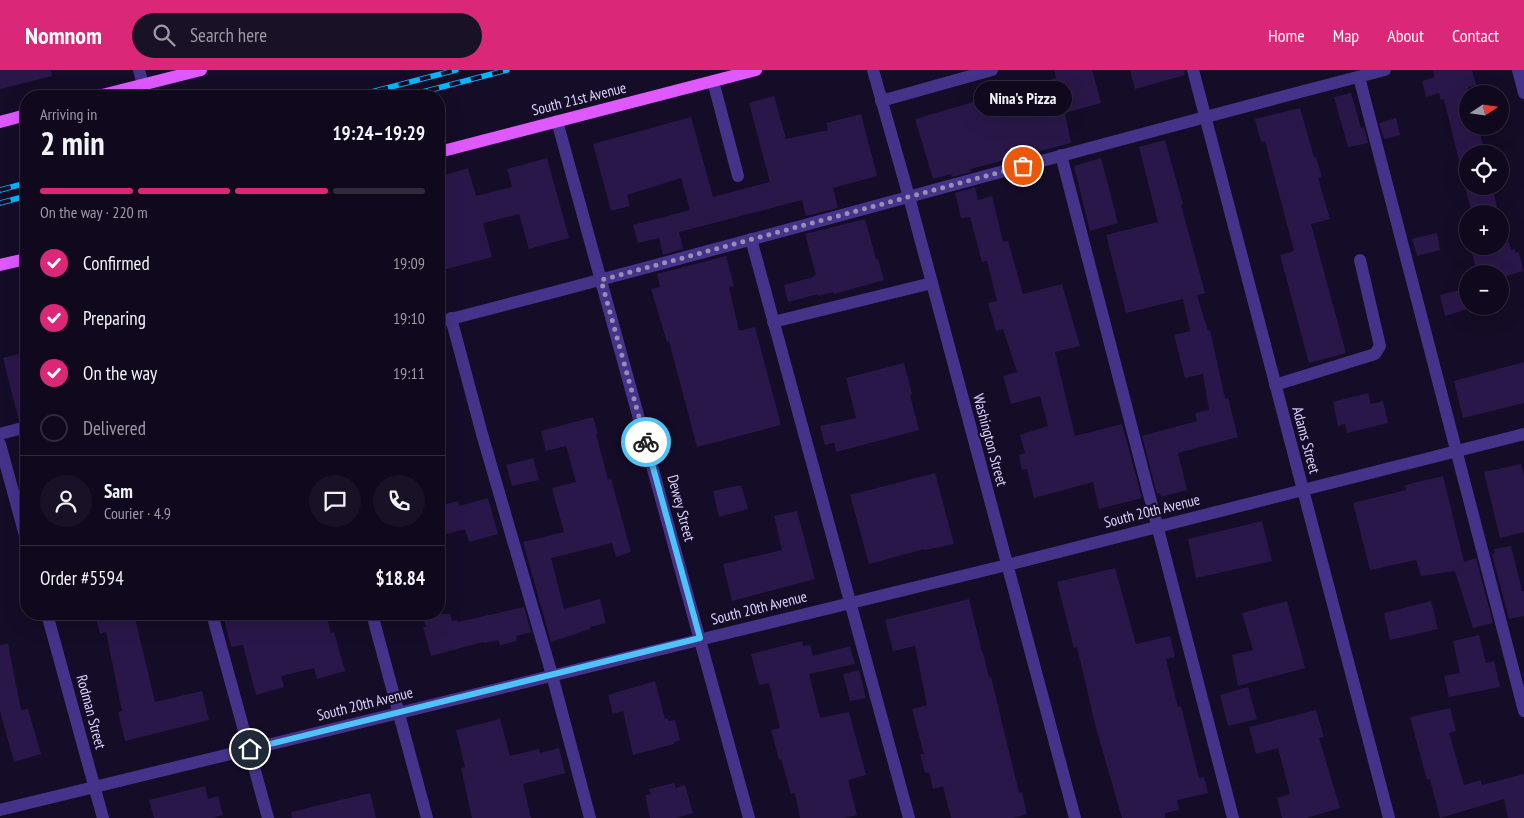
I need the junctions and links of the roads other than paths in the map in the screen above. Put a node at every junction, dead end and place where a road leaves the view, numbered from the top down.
1 (139, 70) edge
2 (201, 70) edge
3 (756, 70) edge
4 (873, 70) edge
5 (992, 70) edge
6 (1193, 70) edge
7 (1385, 70) edge
8 (1518, 70) edge
9 (1359, 77) junction
10 (713, 81) junction
11 (143, 85) junction
12 (123, 90) edge
13 (1524, 93) edge
14 (881, 100) junction
15 (20, 117) edge
16 (1205, 117) junction
17 (557, 121) junction
18 (0, 122) edge
19 (445, 150) edge
20 (1062, 155) junction
21 (738, 176) dead end
22 (909, 197) junction
23 (751, 239) junction
24 (20, 260) edge
25 (1360, 260) dead end
26 (0, 265) edge
27 (601, 280) junction
28 (932, 283) junction
29 (445, 320) edge
30 (773, 322) junction
31 (1275, 385) junction
32 (20, 429) edge
33 (0, 434) edge
34 (1524, 434) edge
35 (0, 444) edge
36 (1457, 451) junction
37 (1302, 490) junction
38 (20, 517) edge
39 (1158, 526) junction
40 (1007, 565) junction
41 (849, 602) junction
42 (49, 620) edge
43 (214, 620) edge
44 (374, 620) edge
45 (700, 638) junction
46 (552, 674) junction
47 (1524, 711) edge
48 (399, 713) junction
49 (250, 749) junction
50 (95, 786) junction
51 (0, 810) edge
52 (103, 818) edge
53 (268, 818) edge
54 (427, 818) edge
55 (590, 818) edge
56 (749, 818) edge
57 (909, 818) edge
58 (1076, 818) edge
59 (1234, 818) edge
60 (1389, 818) edge

1 - 11 street
2 - 11 main road
3 - 10 main road, South 21st Avenue
4 - 14 street, Washington Street
5 - 14 street
6 - 16 street, Adams Street
7 - 9 street
8 - 13 street
9 - 16 street
9 - 36 street
10 - 17 main road, South 21st Avenue
10 - 21 street
11 - 12 main road
14 - 22 street, Washington Street
15 - 18 main road
16 - 20 street
16 - 31 street, Adams Street
17 - 19 main road, South 21st Avenue
17 - 27 street, Dewey Street
20 - 22 street
20 - 39 street
22 - 23 street
22 - 28 street, Washington Street
23 - 27 street
23 - 30 street
24 - 26 main road
25 - 31 street
27 - 29 street
27 - 45 street, Dewey Street
28 - 30 street
28 - 40 street, Washington Street
29 - 46 street
30 - 41 street
31 - 37 street, Adams Street
32 - 33 street
34 - 36 street, South 20th Avenue
35 - 38 street
36 - 37 street, South 20th Avenue
36 - 47 street
37 - 39 street, South 20th Avenue
37 - 60 street, Adams Street
39 - 40 street, South 20th Avenue
39 - 59 street
40 - 41 street, South 20th Avenue
40 - 58 street, Washington Street
41 - 45 street, South 20th Avenue
41 - 57 street
42 - 50 street, Rodman Street
43 - 49 street
44 - 48 street
45 - 46 street, South 20th Avenue
45 - 56 street, Dewey Street
46 - 48 street, South 20th Avenue
46 - 55 street
48 - 49 street, South 20th Avenue
48 - 54 street
49 - 50 street, South 20th Avenue
49 - 53 street
50 - 51 street, South 20th Avenue
50 - 52 street, Rodman Street

